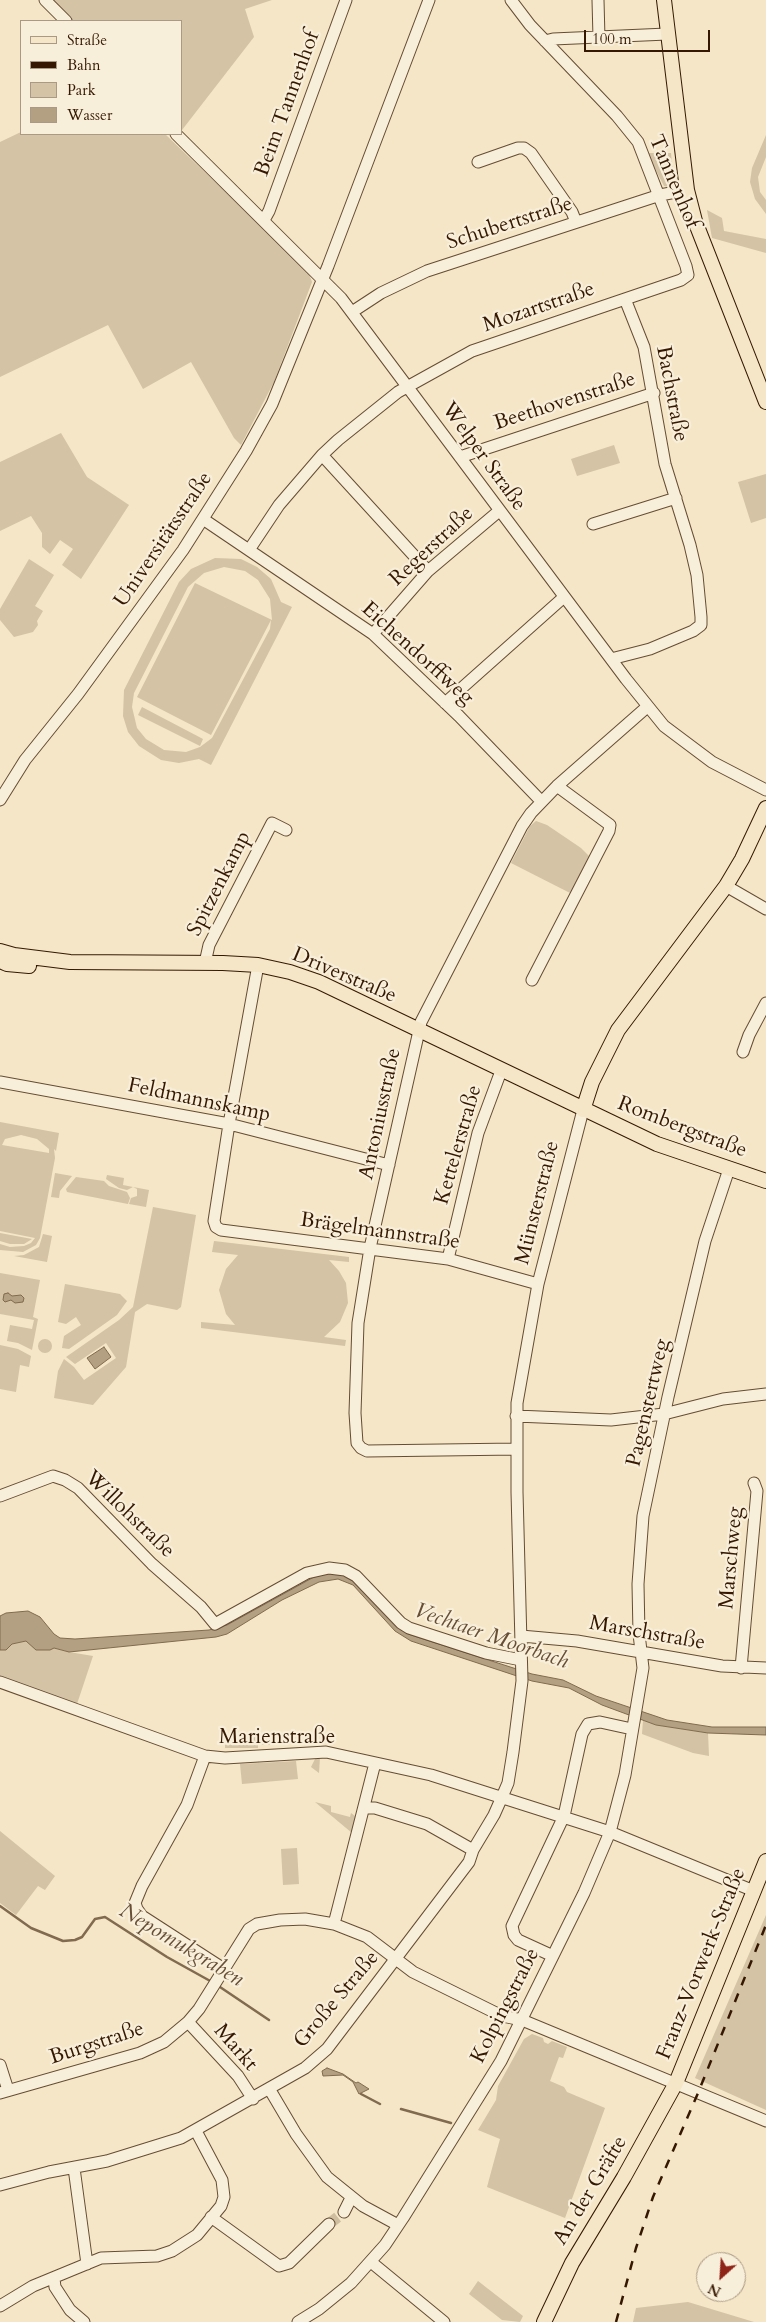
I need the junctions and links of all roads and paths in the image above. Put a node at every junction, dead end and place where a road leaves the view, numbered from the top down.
1 (45, 0) edge
2 (346, 0) edge
3 (429, 0) edge
4 (511, 0) edge
5 (598, 0) edge
6 (664, 0) edge
7 (65, 20) edge
8 (667, 34) junction
9 (599, 38) junction
10 (545, 42) junction
11 (177, 135) edge
12 (478, 162) dead end
13 (688, 190) junction
14 (660, 196) junction
15 (264, 220) junction
16 (576, 222) junction
17 (688, 275) joint
18 (323, 280) junction
19 (625, 299) junction
20 (352, 312) junction
21 (408, 387) junction
22 (654, 393) junction
23 (766, 402) edge
24 (322, 455) junction
25 (460, 457) junction
26 (676, 498) junction
27 (499, 511) junction
28 (203, 519) junction
29 (593, 524) dead end
30 (249, 550) junction
31 (428, 572) junction
32 (564, 597) junction
33 (373, 634) junction
34 (611, 659) junction
35 (444, 703) junction
36 (647, 707) junction
37 (557, 786) junction
38 (766, 790) edge
39 (0, 800) edge
40 (541, 801) junction
41 (766, 808) edge
42 (286, 830) dead end
43 (726, 886) junction
44 (764, 904) edge
45 (0, 951) edge
46 (70, 962) junction
47 (205, 963) junction
48 (2, 964) edge
49 (258, 965) junction
50 (532, 980) dead end
51 (766, 1003) edge
52 (418, 1030) junction
53 (743, 1052) dead end
54 (501, 1071) junction
55 (0, 1082) edge
56 (583, 1110) junction
57 (229, 1124) junction
58 (389, 1165) junction
59 (729, 1169) junction
60 (766, 1181) edge
61 (370, 1248) junction
62 (448, 1259) junction
63 (538, 1284) junction
64 (766, 1394) edge
65 (664, 1414) junction
66 (516, 1416) junction
67 (516, 1449) junction
68 (754, 1483) dead end
69 (0, 1496) edge
70 (521, 1636) junction
71 (640, 1652) junction
72 (521, 1664) junction
73 (741, 1668) junction
74 (766, 1668) edge
75 (0, 1682) edge
76 (632, 1726) junction
77 (205, 1756) junction
78 (375, 1763) junction
79 (502, 1797) junction
80 (364, 1808) junction
81 (564, 1816) junction
82 (610, 1832) junction
83 (473, 1850) junction
84 (766, 1861) edge
85 (754, 1891) junction
86 (334, 1924) junction
87 (553, 1956) junction
88 (396, 1959) junction
89 (224, 1970) junction
90 (522, 2020) junction
91 (188, 2022) junction
92 (0, 2065) edge
93 (676, 2083) junction
94 (270, 2090) junction
95 (4, 2092) edge
96 (253, 2099) junction
97 (766, 2121) edge
98 (196, 2131) junction
99 (74, 2168) junction
100 (0, 2185) edge
101 (351, 2198) junction
102 (344, 2212) tunnel mouth
103 (211, 2217) junction
104 (329, 2224) tunnel mouth
105 (398, 2225) junction
106 (371, 2262) junction
107 (86, 2264) junction
108 (54, 2279) junction
109 (0, 2306) edge
110 (84, 2322) edge
111 (298, 2322) edge
112 (444, 2322) edge
113 (544, 2322) edge

1 - 7 street
2 - 15 street, Beim Tannenhof
3 - 18 street
4 - 10 street, Tannenhof
5 - 9 street
6 - 8 main road
8 - 9 street
8 - 13 main road
9 - 10 street
10 - 14 street, Tannenhof
11 - 15 street, Welper Straße
12 - 16 street
13 - 14 street, Schubertstraße
13 - 23 main road
14 - 16 street, Schubertstraße
14 - 17 street, Tannenhof
15 - 18 street, Welper Straße
16 - 20 street, Schubertstraße
17 - 19 street, Mozartstraße
18 - 20 street, Welper Straße
18 - 28 street, Universitätsstraße
19 - 21 street, Mozartstraße
19 - 22 street, Bachstraße
20 - 21 street, Welper Straße
21 - 24 street, Mozartstraße
21 - 25 street, Welper Straße
22 - 25 street, Beethovenstraße
22 - 26 street, Bachstraße
24 - 30 street, Mozartstraße
24 - 31 street
25 - 27 street, Welper Straße
26 - 29 street
26 - 34 street, Bachstraße
27 - 31 street, Regerstraße
27 - 32 street, Welper Straße
28 - 30 street, Eichendorffweg
28 - 39 street, Universitätsstraße
30 - 33 street, Eichendorffweg
31 - 33 street, Regerstraße
32 - 34 street, Welper Straße
32 - 35 street
33 - 35 street, Eichendorffweg
34 - 36 street, Welper Straße
35 - 40 street, Eichendorffweg
36 - 37 street, Antoniusstraße
36 - 38 street, Welper Straße
37 - 40 street, Antoniusstraße
37 - 50 street
40 - 52 street, Antoniusstraße
41 - 43 main road, Münsterstraße
42 - 47 street, Spitzenkamp
43 - 44 street
43 - 56 main road, Münsterstraße
45 - 46 main road, Driverstraße
46 - 47 main road, Driverstraße
46 - 48 main road, Driverstraße
47 - 49 main road, Driverstraße
49 - 52 main road, Driverstraße
49 - 57 street
51 - 53 street
52 - 54 main road, Driverstraße
52 - 58 street, Antoniusstraße
54 - 56 main road, Driverstraße
54 - 62 street, Kettelerstraße
55 - 57 street, Feldmannskamp
56 - 59 main road, Rombergstraße
56 - 63 street, Münsterstraße
57 - 58 street, Feldmannskamp
57 - 61 street, Brägelmannstraße
58 - 61 street, Antoniusstraße
59 - 60 main road, Rombergstraße
59 - 65 street, Pagenstertweg
61 - 62 street, Brägelmannstraße
61 - 67 street, Antoniusstraße
62 - 63 street, Brägelmannstraße
63 - 66 street, Münsterstraße
64 - 65 street
65 - 66 street
65 - 71 street, Pagenstertweg
66 - 67 street, Münsterstraße
67 - 70 street, Münsterstraße
68 - 73 street, Marschweg
69 - 72 street, Willohstraße
70 - 71 street, Marschstraße
70 - 72 street, Münsterstraße
71 - 73 street, Marschstraße
71 - 76 street, Kolpingstraße
72 - 79 street, Große Straße
73 - 74 street, Marschstraße
75 - 77 street, Marienstraße
76 - 81 street
76 - 82 street, Kolpingstraße
77 - 78 street, Marienstraße
77 - 89 street
78 - 79 street, Marienstraße
78 - 80 street
79 - 81 street, Marienstraße
79 - 83 street, Große Straße
80 - 83 street
80 - 86 street
81 - 82 street, Marienstraße
81 - 87 street
82 - 85 street, Marienstraße
82 - 87 street, Kolpingstraße
83 - 88 street, Große Straße
84 - 85 main road, Franz-Vorwerk-Straße
85 - 93 main road, Franz-Vorwerk-Straße
86 - 88 street, Burgstraße
86 - 89 street, Burgstraße
87 - 90 street, Kolpingstraße
88 - 90 street, Burgstraße
88 - 94 street, Große Straße
89 - 91 street, Burgstraße
90 - 93 street, Burgstraße
90 - 105 street, Kolpingstraße
91 - 95 street, Burgstraße
91 - 96 street, Markt
92 - 95 street
93 - 97 street, Burgstraße
93 - 113 main road, An der Gräfte
94 - 96 street, Große Straße
94 - 101 street
96 - 98 street, Große Straße
98 - 99 street, Große Straße
98 - 103 street
99 - 100 street, Große Straße
99 - 107 street
101 - 102 street
101 - 105 street
103 - 104 street
103 - 107 street
105 - 106 street, Kolpingstraße
106 - 111 street, Kolpingstraße
106 - 112 street
107 - 108 street
108 - 109 street
108 - 110 street

